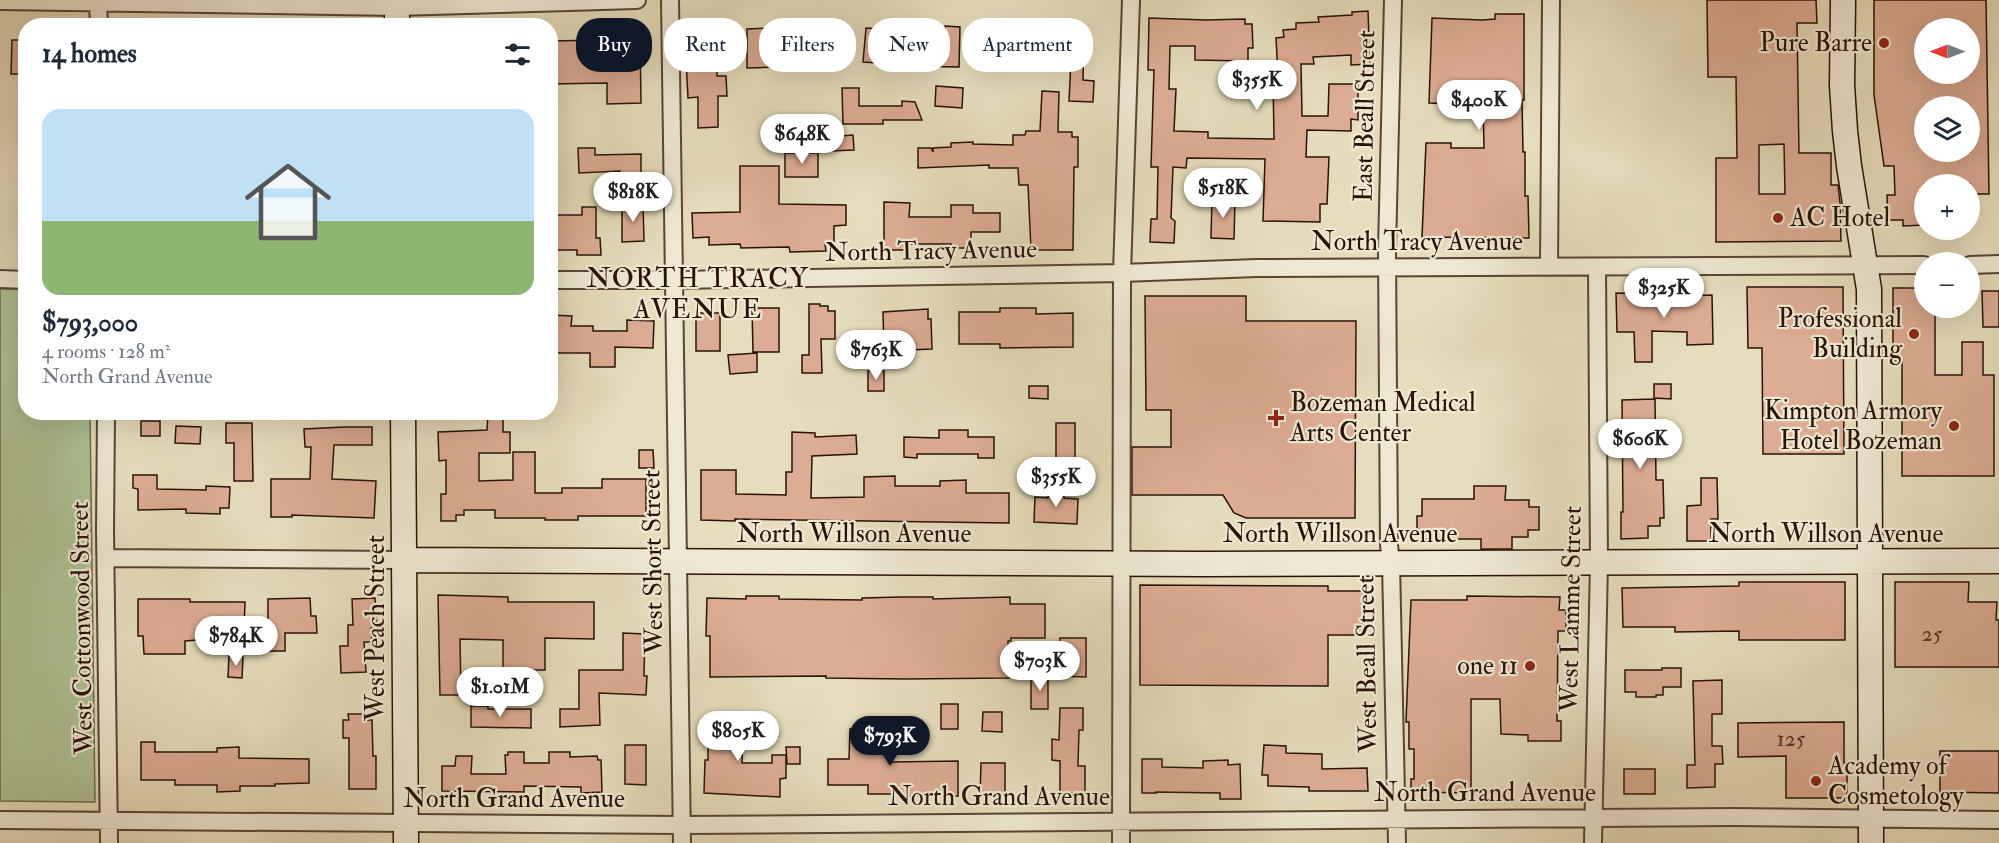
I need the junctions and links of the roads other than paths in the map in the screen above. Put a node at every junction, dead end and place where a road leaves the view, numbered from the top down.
1 (637, 0) edge
2 (670, 0) edge
3 (1131, 0) edge
4 (1393, 0) edge
5 (1551, 0) edge
6 (1844, 0) edge
7 (0, 1) edge
8 (98, 2) edge
9 (397, 11) edge
10 (99, 18) edge
11 (1999, 264) edge
12 (1864, 265) junction
13 (1914, 265) edge
14 (1980, 265) edge
15 (1550, 267) junction
16 (1597, 267) junction
17 (1388, 268) junction
18 (1122, 273) junction
19 (0, 279) edge
20 (18, 280) edge
21 (558, 280) edge
22 (675, 280) junction
23 (106, 420) edge
24 (403, 420) edge
25 (106, 558) junction
26 (404, 560) junction
27 (1999, 561) edge
28 (679, 562) junction
29 (1869, 562) junction
30 (1121, 563) junction
31 (1391, 563) junction
32 (1599, 563) junction
33 (1593, 818) junction
34 (1870, 819) junction
35 (0, 820) edge
36 (1396, 820) junction
37 (1999, 820) edge
38 (109, 822) junction
39 (1121, 822) junction
40 (682, 825) junction
41 (406, 834) edge
42 (109, 843) edge
43 (682, 843) edge
44 (1121, 843) edge
45 (1397, 843) edge
46 (1593, 843) edge
47 (1870, 843) edge

1 - 9 street
2 - 22 street, West Short Street
3 - 18 street
4 - 17 street, East Beall Street
5 - 15 street
6 - 12 street
7 - 8 street
8 - 9 street
8 - 10 street
11 - 14 street
12 - 13 street, North Tracy Avenue
12 - 16 street, North Tracy Avenue
12 - 29 street
15 - 16 street, North Tracy Avenue
15 - 17 street, North Tracy Avenue
16 - 32 street, West Lamme Street
17 - 18 street, North Tracy Avenue
17 - 31 street, West Beall Street
18 - 22 street, North Tracy Avenue
18 - 30 street
19 - 20 street
21 - 22 street, North Tracy Avenue
22 - 28 street, West Short Street
23 - 25 street, West Cottonwood Street
24 - 26 street, West Peach Street
25 - 26 street, North Willson Avenue
25 - 38 street, West Cottonwood Street
26 - 28 street, North Willson Avenue
26 - 41 street, West Peach Street
27 - 29 street, North Willson Avenue
28 - 30 street, North Willson Avenue
28 - 40 street, West Short Street
29 - 32 street, North Willson Avenue
29 - 34 street
30 - 31 street, North Willson Avenue
30 - 39 street
31 - 32 street, North Willson Avenue
31 - 36 street, West Beall Street
32 - 33 street, West Lamme Street
33 - 34 street, North Grand Avenue
33 - 36 street, North Grand Avenue
33 - 46 street, West Lamme Street
34 - 37 street, North Grand Avenue
34 - 47 street
35 - 38 street, North Grand Avenue
36 - 39 street, North Grand Avenue
36 - 45 street, West Beall Street
38 - 41 street, North Grand Avenue
38 - 42 street, West Cottonwood Street
39 - 40 street, North Grand Avenue
39 - 44 street
40 - 41 street, North Grand Avenue
40 - 43 street, West Short Street

